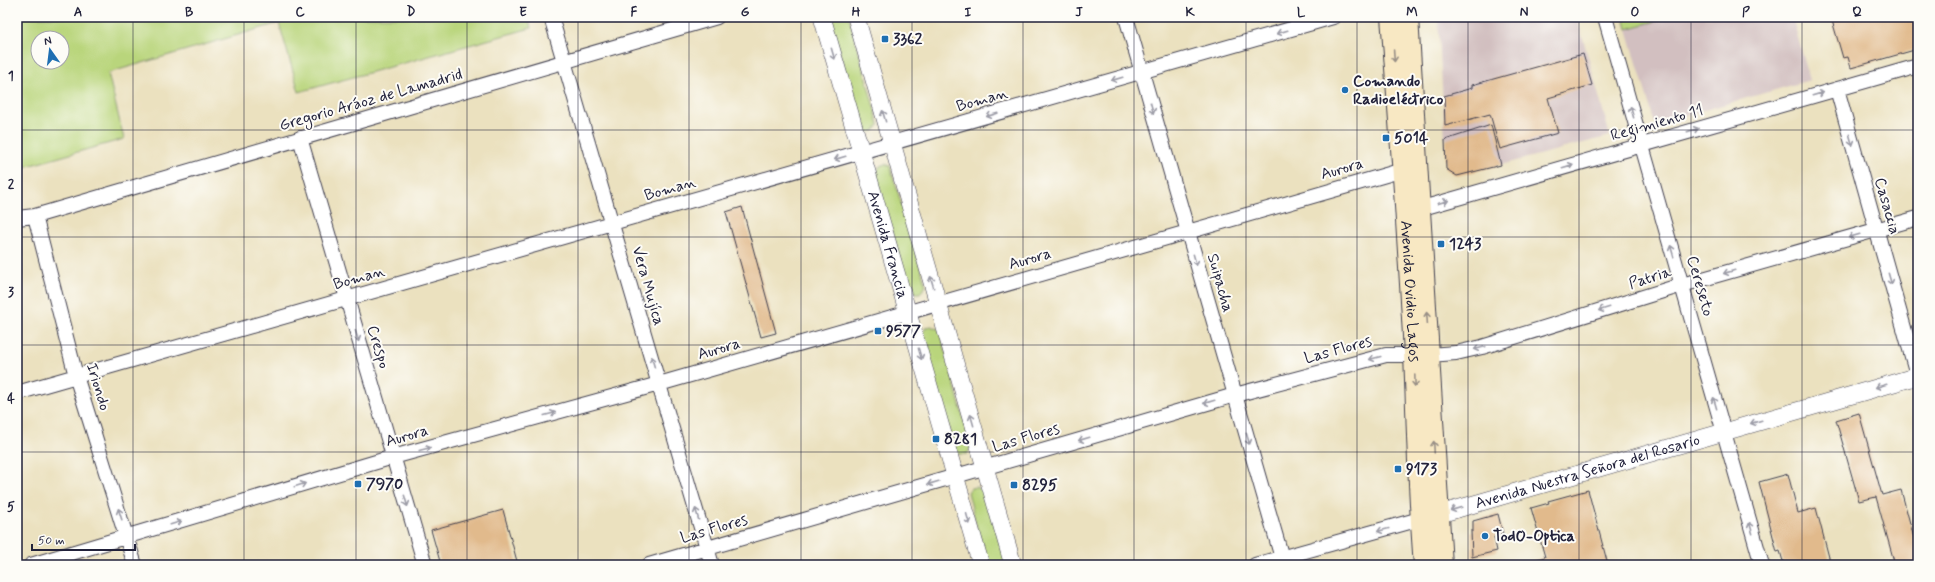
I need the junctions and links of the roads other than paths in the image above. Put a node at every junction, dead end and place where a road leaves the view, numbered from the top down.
1 (551, 17) edge
2 (717, 17) edge
3 (822, 17) edge
4 (856, 17) edge
5 (1126, 17) edge
6 (1333, 17) edge
7 (1391, 17) edge
8 (1408, 17) edge
9 (1605, 17) edge
10 (564, 61) junction
11 (1918, 66) edge
12 (1141, 72) junction
13 (1837, 89) junction
14 (300, 138) junction
15 (892, 143) junction
16 (1642, 145) junction
17 (861, 152) junction
18 (1410, 168) junction
19 (1413, 210) junction
20 (35, 216) junction
21 (17, 218) edge
22 (1918, 218) edge
23 (612, 223) junction
24 (17, 225) edge
25 (1876, 230) junction
26 (1187, 231) junction
27 (1682, 285) junction
28 (346, 299) junction
29 (938, 303) junction
30 (908, 312) junction
31 (1422, 355) junction
32 (76, 376) junction
33 (1918, 376) edge
34 (659, 384) junction
35 (17, 393) edge
36 (1235, 395) junction
37 (1724, 432) junction
38 (393, 457) junction
39 (985, 468) junction
40 (955, 476) junction
41 (1429, 517) junction
42 (127, 538) junction
43 (707, 548) junction
44 (1282, 558) junction
45 (31, 565) edge
46 (135, 565) edge
47 (425, 565) edge
48 (649, 565) edge
49 (712, 565) edge
50 (981, 565) edge
51 (1013, 565) edge
52 (1255, 565) edge
53 (1424, 565) edge
54 (1442, 565) edge
55 (1762, 565) edge

1 - 10 street, Vera Mujíca
2 - 10 street, Gregorio Aráoz de Lamadrid
3 -> 17 street, Avenida Francia
15 -> 4 street, Avenida Francia
5 - 12 street, Suipacha
6 -> 12 street, Boman
7 -> 18 main road, Avenida Ovidio Lagos
8 - 18 main road, Avenida Ovidio Lagos
16 -> 9 street, Cereseto
10 - 14 street, Gregorio Aráoz de Lamadrid
10 - 23 street, Vera Mujíca
11 - 13 street, Regimiento 11
12 -> 15 street, Boman
12 -> 26 street, Suipacha
16 -> 13 street, Regimiento 11
13 -> 25 street, Casaccia
14 - 20 street, Gregorio Aráoz de Lamadrid
14 - 28 street, Crespo
15 - 17 street, Boman
29 -> 15 street, Avenida Francia
19 -> 16 street, Regimiento 11
27 -> 16 street, Cereseto
17 -> 23 street, Boman
17 - 30 street, Avenida Francia
18 - 19 main road, Avenida Ovidio Lagos
18 - 26 street, Aurora
19 - 31 main road, Avenida Ovidio Lagos
20 - 21 street, Gregorio Aráoz de Lamadrid
20 - 24 street, Gregorio Aráoz de Lamadrid
20 - 32 street, Iriondo
22 - 25 street, Patria
23 - 28 street, Boman
34 -> 23 street, Vera Mujíca
25 -> 27 street, Patria
25 -> 33 street, Casaccia
26 - 29 street, Aurora
26 -> 36 street, Suipacha
27 -> 31 street, Patria
37 -> 27 street, Cereseto
28 - 32 street, Boman
28 -> 38 street, Crespo
29 - 30 street, Aurora
39 -> 29 street, Avenida Francia
30 - 34 street, Aurora
30 -> 40 street, Avenida Francia
31 -> 36 street, Las Flores
31 - 41 main road, Avenida Ovidio Lagos
32 - 35 street, Boman
42 -> 32 street, Iriondo
33 -> 37 street, Avenida Nuestra Señora del Rosario
38 -> 34 street, Aurora
43 -> 34 street, Vera Mujíca
36 -> 39 street, Las Flores
36 -> 44 street, Suipacha
37 -> 41 street, Avenida Nuestra Señora del Rosario
55 -> 37 street, Cereseto
42 -> 38 street, Aurora
38 -> 47 street, Crespo
39 - 40 street, Las Flores
39 - 51 street, Avenida Francia
40 -> 43 street, Las Flores
40 -> 50 street, Avenida Francia
41 -> 44 street, Avenida Nuestra Señora del Rosario
41 - 53 main road, Avenida Ovidio Lagos
41 - 54 main road, Avenida Ovidio Lagos
42 - 45 street, Aurora
42 - 46 street, Iriondo
43 - 48 street, Las Flores
43 - 49 street, Vera Mujíca
44 - 52 street, Avenida Nuestra Señora del Rosario

